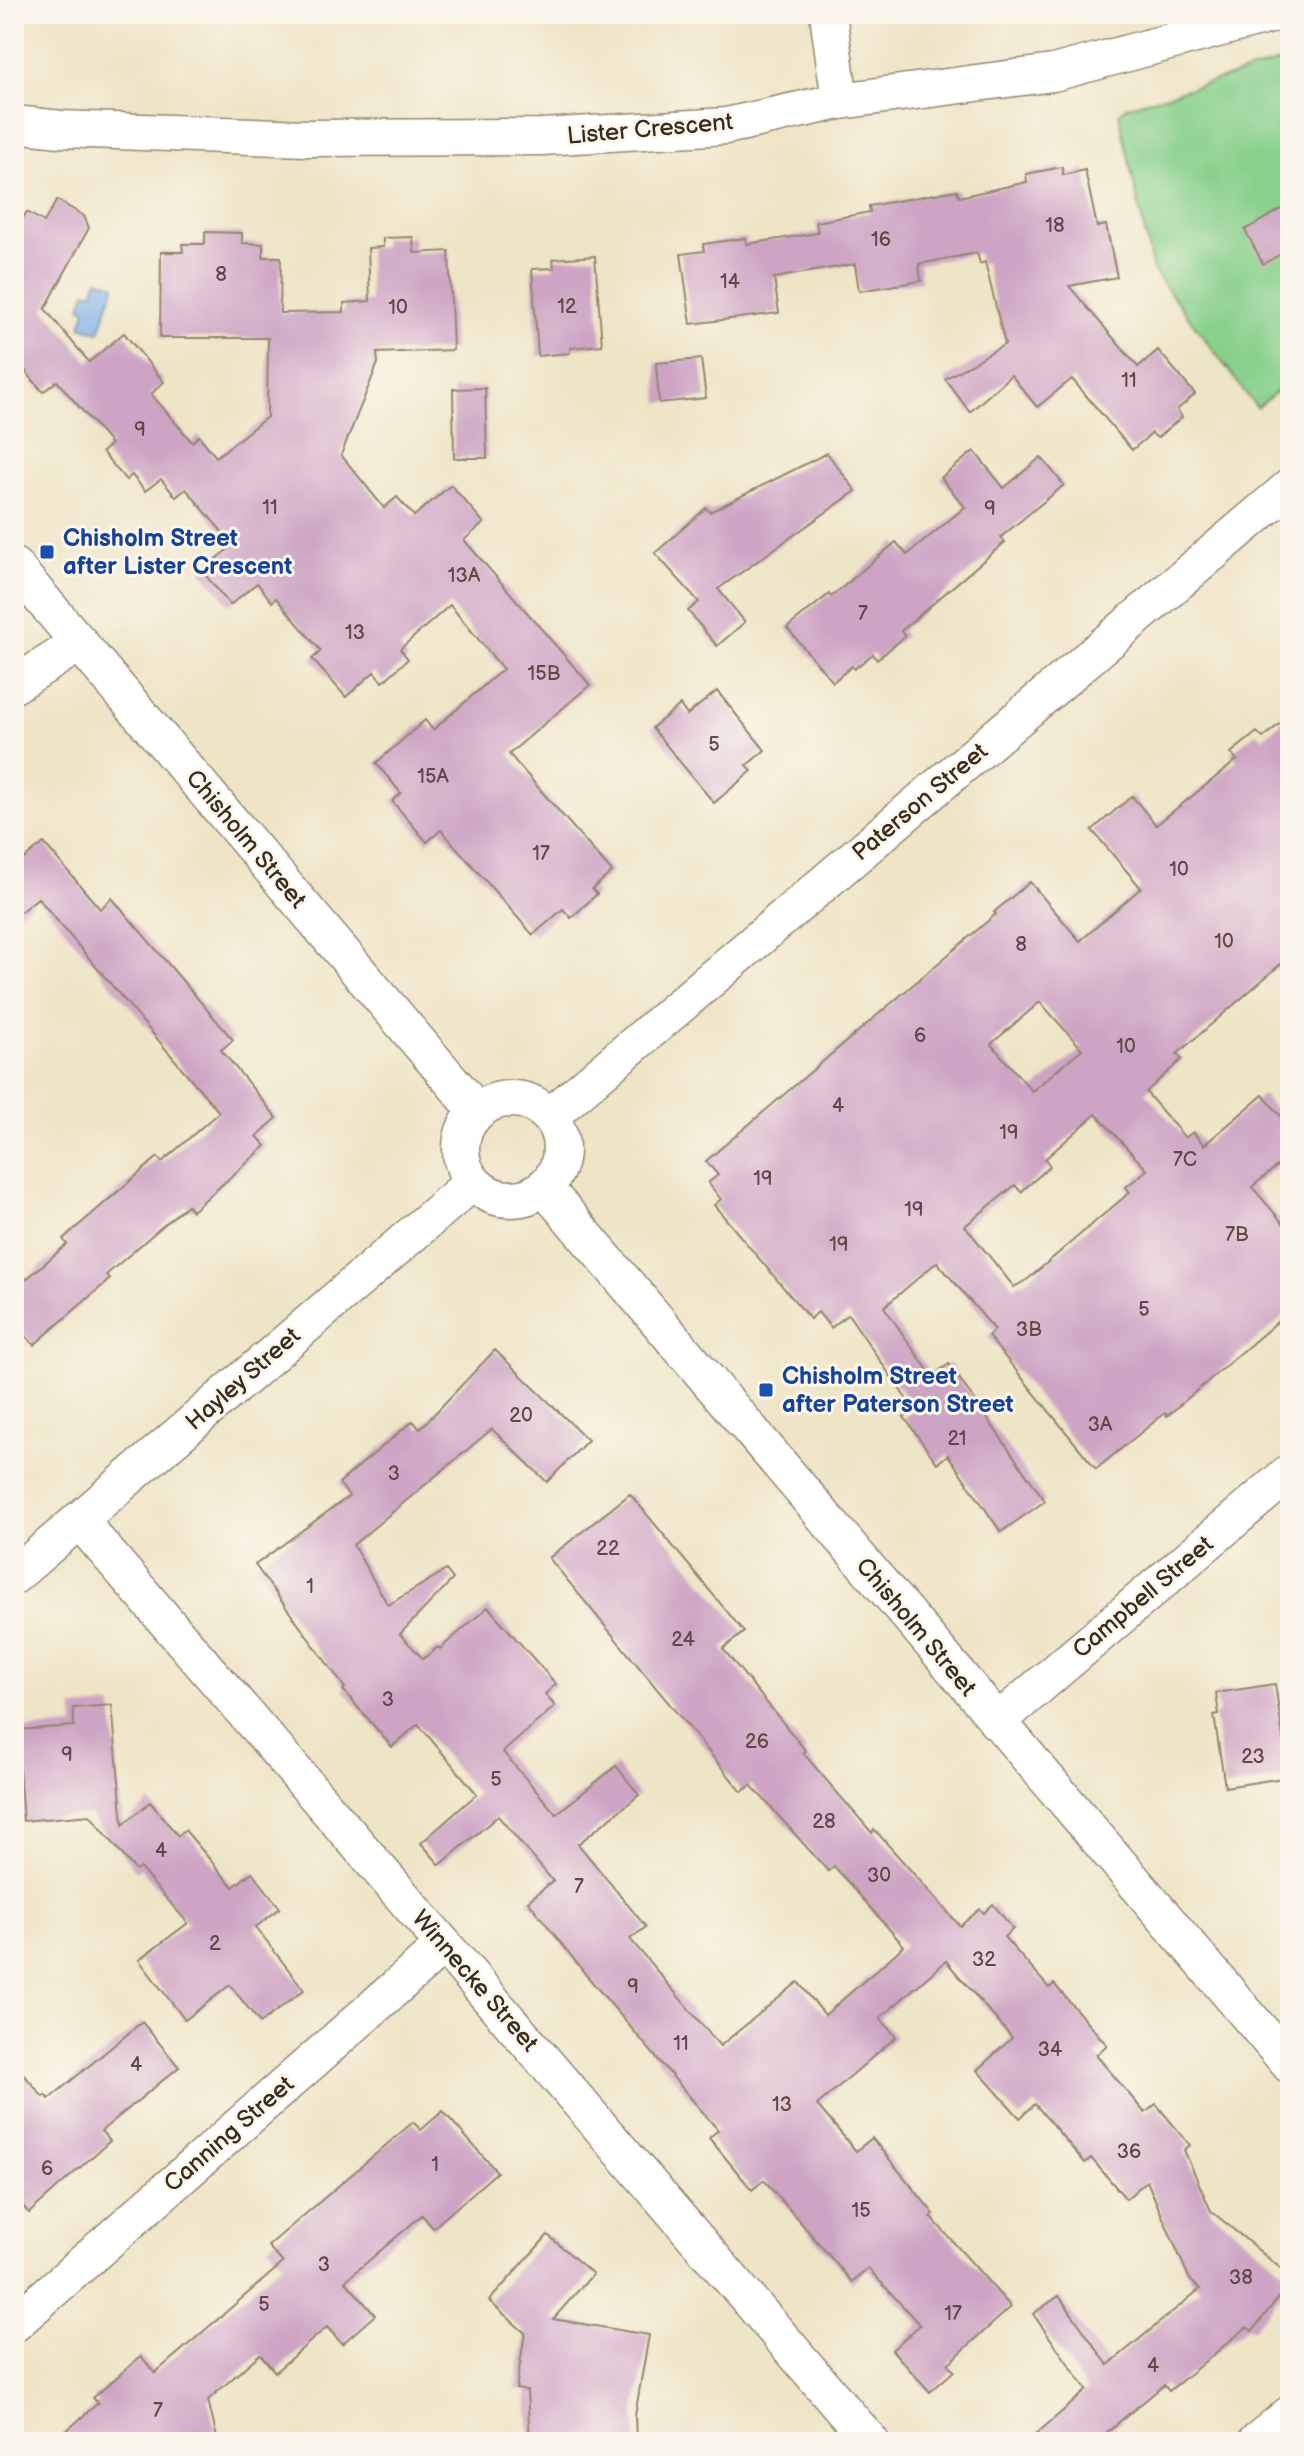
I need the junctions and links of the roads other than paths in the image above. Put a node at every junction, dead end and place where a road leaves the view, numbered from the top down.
1 (828, 14) edge
2 (1274, 14) edge
3 (840, 101) junction
4 (14, 124) edge
5 (1290, 487) edge
6 (14, 566) edge
7 (80, 643) junction
8 (14, 685) edge
9 (477, 1111) junction
10 (550, 1116) junction
11 (473, 1182) junction
12 (544, 1187) junction
13 (1290, 1472) edge
14 (79, 1520) junction
15 (14, 1576) edge
16 (997, 1722) junction
17 (444, 1945) junction
18 (1290, 2065) edge
19 (14, 2324) edge
20 (1290, 2414) edge
21 (871, 2442) edge
22 (1256, 2442) edge

1 - 3 street
2 - 3 street, Lister Crescent
3 - 4 street, Lister Crescent
5 - 10 street, Paterson Street
6 - 7 street, Chisholm Street
7 - 8 street
7 - 9 street, Chisholm Street
9 - 10 street
9 - 11 street
10 - 12 street
11 - 12 street
11 - 14 street, Hayley Street
12 - 16 street, Chisholm Street
13 - 16 street, Campbell Street
14 - 15 street, Hayley Street
14 - 17 street, Winnecke Street
16 - 18 street, Chisholm Street
17 - 19 street, Canning Street
17 - 21 street, Winnecke Street
20 - 22 street

